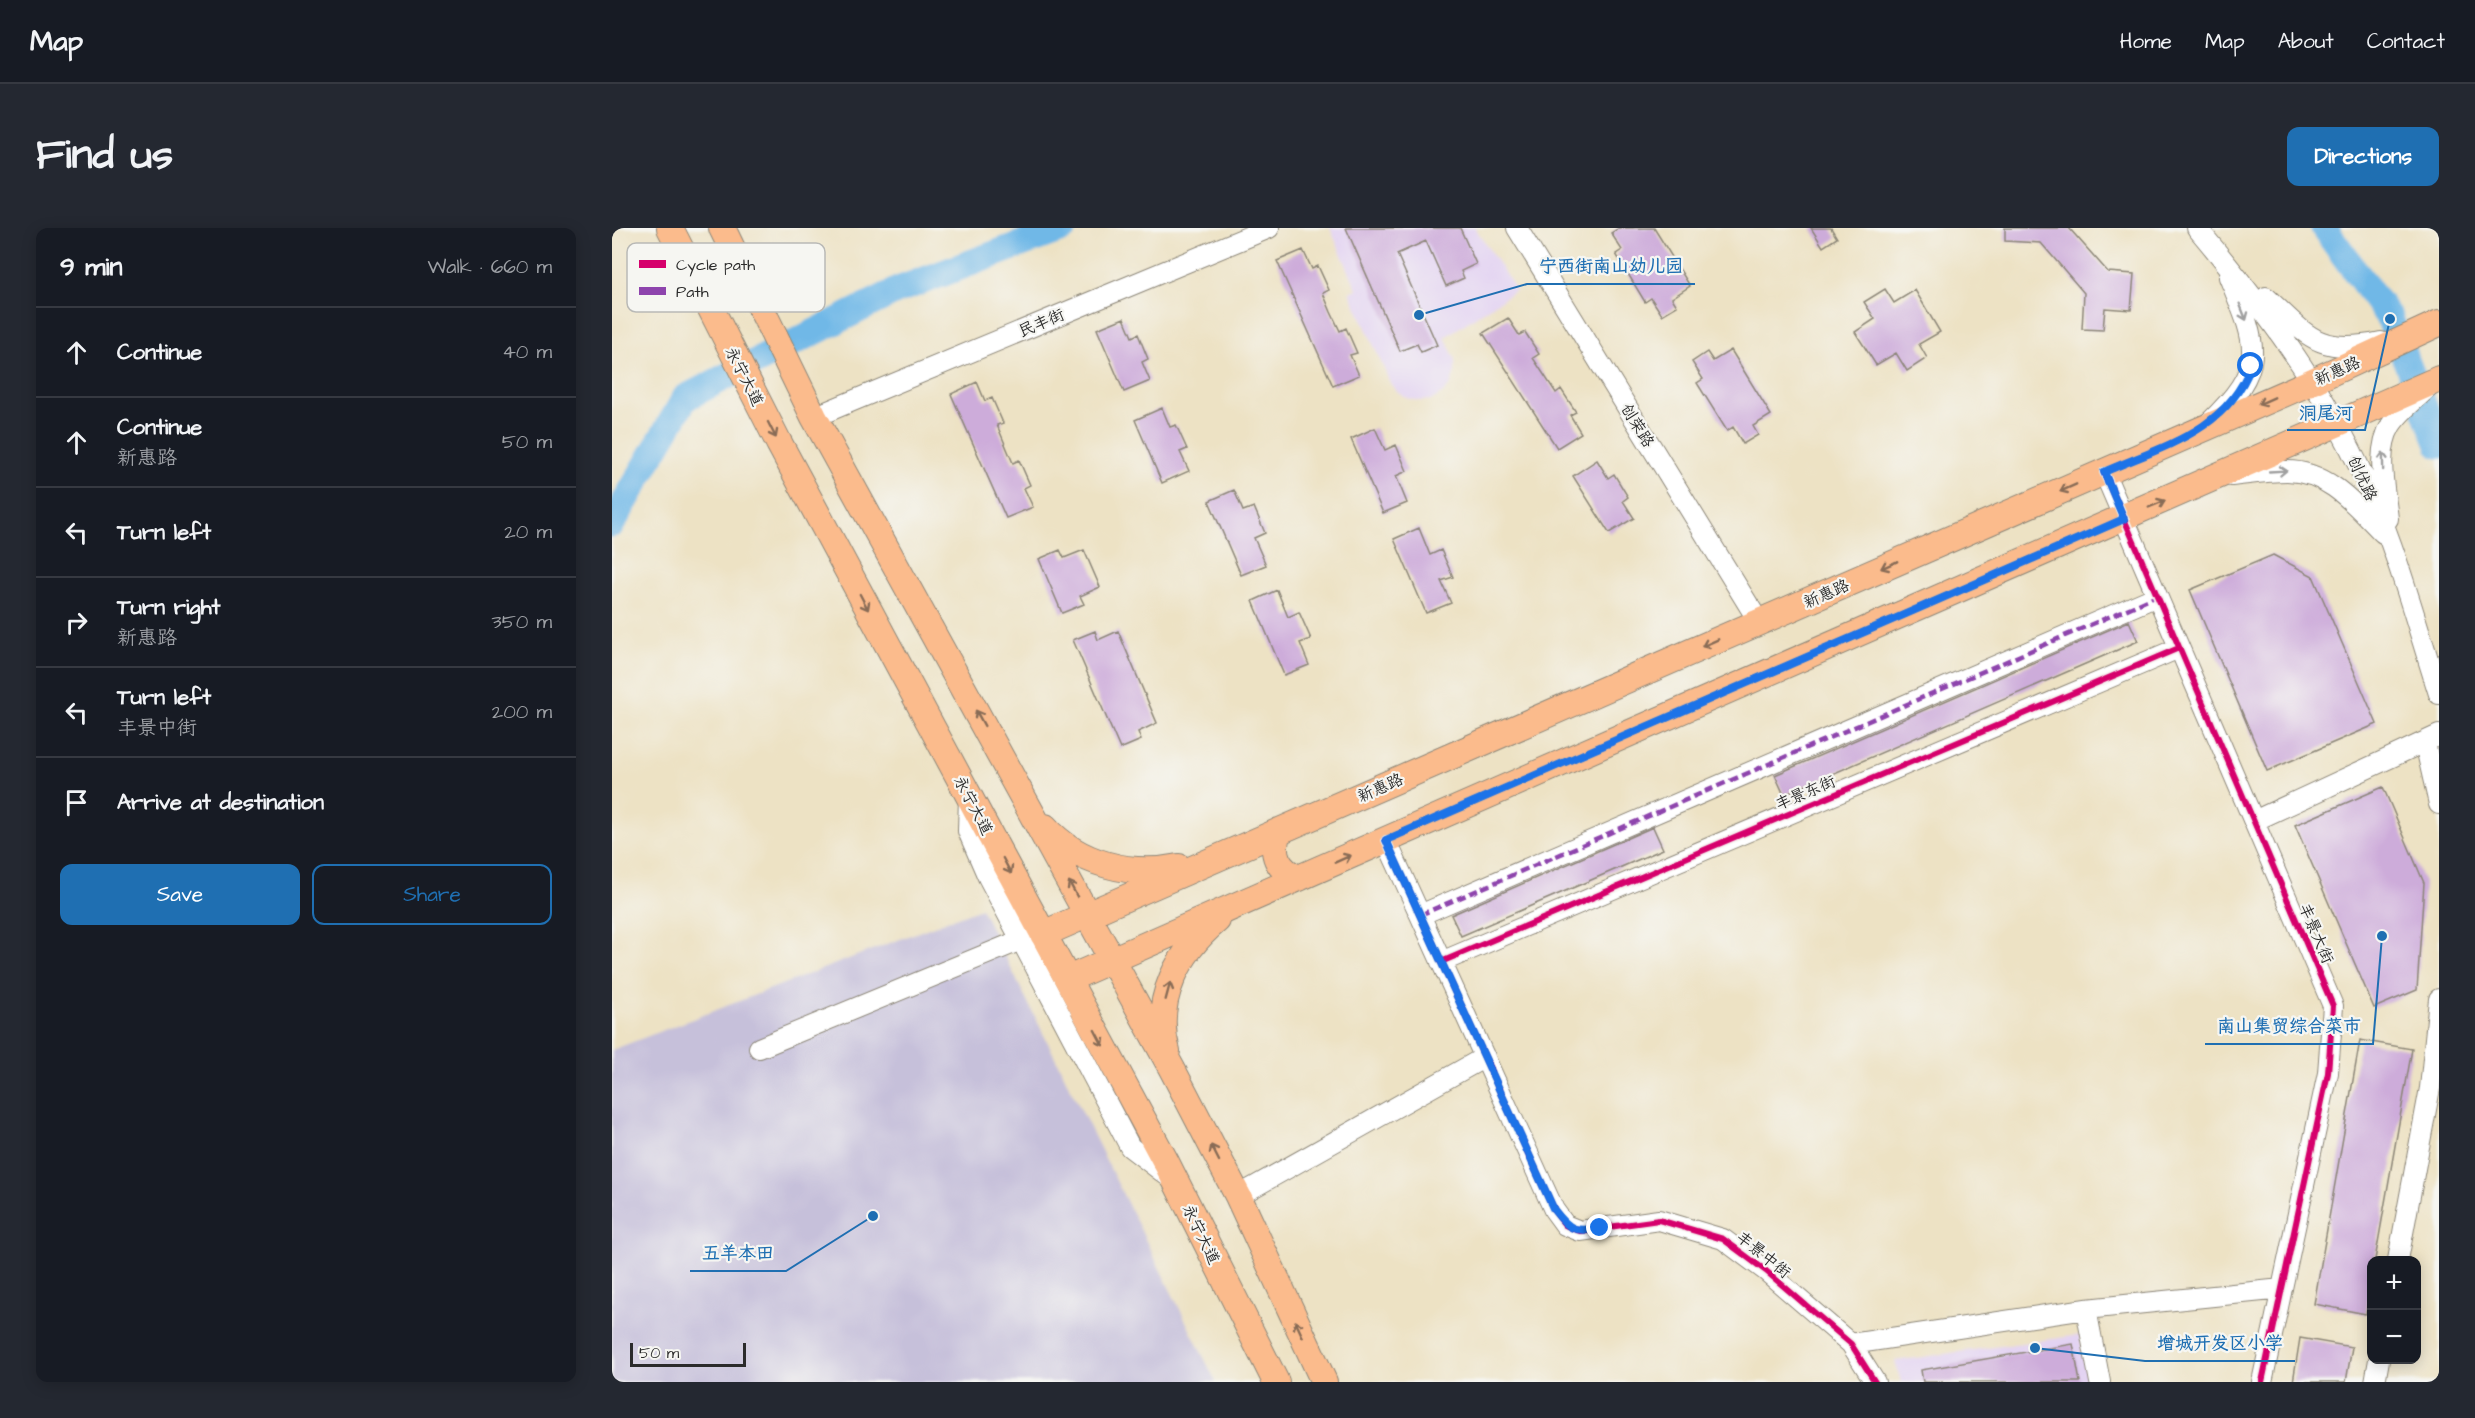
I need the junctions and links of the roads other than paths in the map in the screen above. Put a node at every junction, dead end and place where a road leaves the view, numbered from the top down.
1 (670, 228) edge
2 (722, 228) edge
3 (1269, 228) edge
4 (1517, 228) edge
5 (2197, 228) edge
6 (678, 243) edge
7 (729, 243) edge
8 (2222, 257) junction
9 (713, 312) edge
10 (763, 312) edge
11 (2439, 323) edge
12 (2356, 354) junction
13 (2437, 380) edge
14 (2313, 381) junction
15 (2385, 416) junction
16 (814, 417) junction
17 (2338, 425) junction
18 (2201, 430) junction
19 (2104, 472) junction
20 (2220, 477) junction
21 (2124, 519) junction
22 (2390, 539) junction
23 (2157, 596) junction
24 (1759, 622) junction
25 (2179, 648) junction
26 (2439, 694) edge
27 (2432, 739) edge
28 (2439, 804) edge
29 (1031, 811) junction
30 (2254, 822) junction
31 (1279, 831) junction
32 (1386, 840) junction
33 (1211, 861) junction
34 (1299, 878) junction
35 (1232, 907) junction
36 (1087, 915) junction
37 (1420, 915) junction
38 (1032, 937) junction
39 (1111, 960) junction
40 (1441, 962) junction
41 (1068, 979) junction
42 (2439, 999) edge
43 (759, 1048) dead end
44 (1485, 1057) junction
45 (1172, 1069) junction
46 (1176, 1182) junction
47 (1238, 1196) junction
48 (2399, 1256) edge
49 (2282, 1289) junction
50 (2086, 1309) junction
51 (1851, 1344) junction
52 (2378, 1364) edge
53 (1276, 1382) edge
54 (1324, 1382) edge
55 (1875, 1382) edge
56 (2100, 1382) edge
57 (2262, 1382) edge
58 (2375, 1382) edge

1 -> 6 main road, 永宁大道
2 - 7 main road
3 - 16 street, 民丰街
4 - 24 street, 创荣路
5 - 8 street, 创优路
8 - 12 street
8 - 14 street, 创优路
8 -> 18 street
9 -> 38 main road, 永宁大道
10 - 16 main road
11 - 12 main road, 新惠路
12 - 14 main road, 新惠路
13 - 15 main road
14 - 17 street, 创优路
14 -> 18 main road, 新惠路
15 - 17 main road
22 -> 15 street
29 -> 16 main road
17 - 20 main road
17 - 22 street, 创优路
18 - 19 main road, 新惠路
19 - 21 street, 丰景大街
19 -> 24 main road, 新惠路
21 -> 20 main road
20 -> 22 street
21 - 23 street, 丰景大街
21 - 32 main road
22 - 26 street, 创优路
23 - 25 street, 丰景大街
23 - 37 street
24 -> 31 main road, 新惠路
25 - 30 street, 丰景大街
25 - 40 street, 丰景东街
27 - 28 street
27 - 30 street
29 - 33 main road
36 -> 29 main road
30 - 49 street, 丰景大街
31 - 33 main road, 新惠路
31 - 34 main road
34 -> 32 main road
32 - 37 street, 丰景中街
33 - 36 main road
34 - 35 main road
35 - 39 main road
45 -> 35 main road
36 - 38 main road
36 - 39 main road
37 - 40 street, 丰景中街
38 - 41 main road, 永宁大道
38 - 43 street
38 - 46 street
39 - 41 main road
39 - 45 main road
40 - 44 street, 丰景中街
41 -> 46 main road, 永宁大道
42 - 48 street
44 - 47 street
44 - 51 street, 丰景中街
47 -> 45 main road
46 - 53 main road, 永宁大道
54 -> 47 main road
49 - 50 street
49 - 57 street, 丰景大街
50 - 51 street
50 - 56 street
51 - 55 street, 丰景中街
52 - 58 street

